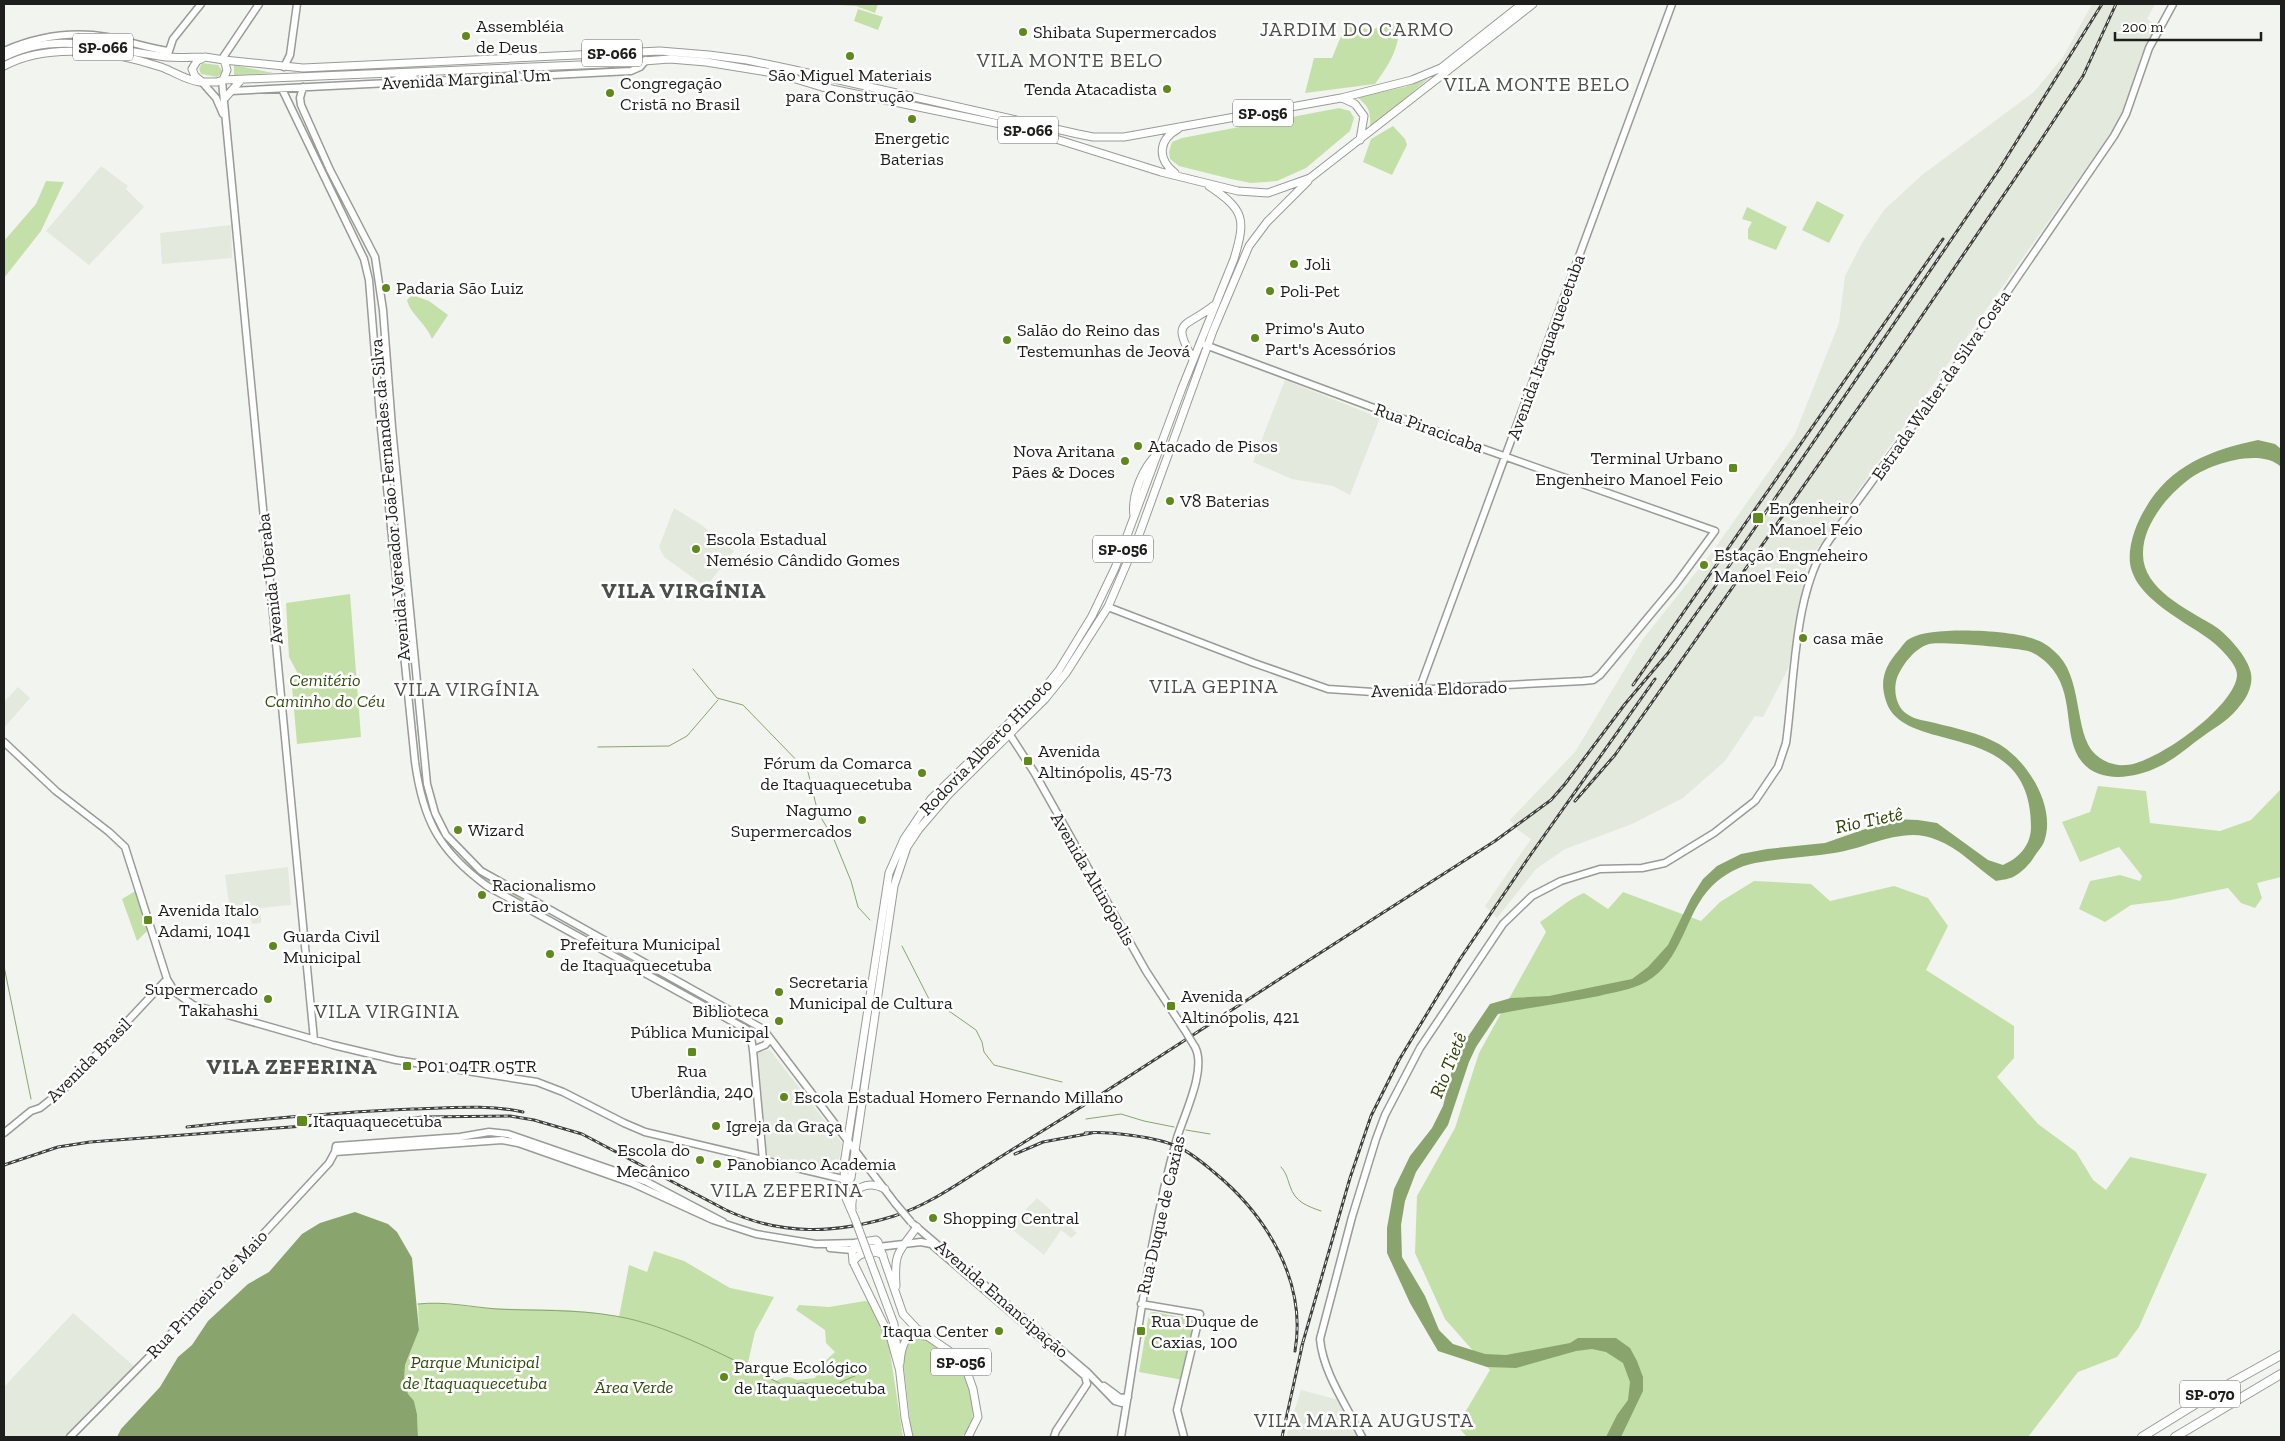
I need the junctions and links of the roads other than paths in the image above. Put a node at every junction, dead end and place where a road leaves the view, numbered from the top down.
1 (201, 4) edge
2 (259, 4) edge
3 (297, 4) edge
4 (1522, 4) edge
5 (1533, 4) edge
6 (1672, 4) edge
7 (2173, 4) edge
8 (4, 51) edge
9 (168, 54) junction
10 (290, 55) junction
11 (204, 57) junction
12 (4, 58) edge
13 (223, 60) junction
14 (646, 60) junction
15 (4, 66) edge
16 (284, 67) junction
17 (294, 68) junction
18 (424, 72) junction
19 (222, 80) junction
20 (242, 80) junction
21 (201, 82) junction
22 (387, 83) junction
23 (303, 87) junction
24 (282, 89) junction
25 (231, 91) junction
26 (225, 98) junction
27 (1341, 98) junction
28 (224, 118) junction
29 (1184, 126) junction
30 (1360, 140) junction
31 (1178, 175) junction
32 (1310, 178) junction
33 (1204, 183) junction
34 (1215, 304) junction
35 (1200, 343) junction
36 (1208, 346) junction
37 (1193, 359) junction
38 (377, 384) junction
39 (389, 384) junction
40 (1506, 456) junction
41 (1715, 531) joint
42 (404, 539) junction
43 (392, 540) junction
44 (1108, 607) junction
45 (1419, 690) junction
46 (1002, 730) junction
47 (1010, 735) junction
48 (4, 742) edge
49 (989, 744) junction
50 (970, 774) junction
51 (640, 959) junction
52 (634, 967) junction
53 (167, 979) junction
54 (763, 1029) junction
55 (1184, 1029) joint
56 (751, 1037) junction
57 (770, 1039) junction
58 (314, 1040) junction
59 (754, 1050) junction
60 (4, 1133) edge
61 (847, 1140) junction
62 (854, 1150) junction
63 (762, 1160) junction
64 (847, 1178) junction
65 (885, 1189) junction
66 (854, 1215) junction
67 (917, 1227) junction
68 (878, 1243) junction
69 (904, 1244) junction
70 (854, 1246) junction
71 (883, 1255) junction
72 (852, 1262) junction
73 (896, 1294) junction
74 (1141, 1304) junction
75 (928, 1337) junction
76 (2281, 1355) edge
77 (899, 1368) junction
78 (2281, 1374) edge
79 (1094, 1379) junction
80 (1087, 1384) junction
81 (1108, 1395) junction
82 (1128, 1397) junction
83 (1122, 1403) junction
84 (1126, 1412) junction
85 (968, 1436) edge
86 (70, 1437) edge
87 (908, 1437) edge
88 (1054, 1437) edge
89 (1121, 1437) edge
90 (1184, 1437) edge
91 (1362, 1437) edge
92 (2142, 1437) edge
93 (2175, 1437) edge

1 - 9 main road
2 - 13 main road
3 - 10 main road
4 - 27 main road
5 - 30 main road
6 - 40 main road, Avenida Itaquaquecetuba
7 - 91 main road, Estrada Walter da Silva Costa
8 - 9 main road
9 - 11 main road, SP-066
9 - 12 main road, SP-066
10 - 16 main road
10 - 17 main road
11 - 13 main road, SP-066
11 - 21 main road
13 - 16 main road, SP-066
13 - 19 main road
14 - 18 main road, SP-066
14 - 22 main road, Avenida Marginal Um
14 - 31 main road, SP-066
15 - 21 main road, SP-066
16 - 17 main road, SP-066
17 - 29 main road, SP-066
18 - 20 main road, SP-066
18 - 22 main road
19 - 20 main road, SP-066
19 - 21 main road, SP-066
19 - 26 main road, Avenida Uberaba
20 - 25 main road
21 - 28 main road, Avenida Uberaba
22 - 23 main road, Avenida Marginal Um
23 - 24 main road, Avenida Marginal Um
23 - 39 main road, Avenida Vereador João Fernandes da Silva
24 - 25 main road, Avenida Marginal Um
24 - 38 main road, Avenida Vereador João Fernandes da Silva
25 - 26 main road
26 - 28 main road, Avenida Uberaba
27 - 29 main road, SP-056
27 - 30 main road
28 - 58 main road, Avenida Uberaba
29 - 31 main road
30 - 32 main road, SP-056
31 - 33 main road, SP-056
32 - 33 main road, SP-056
32 - 36 main road, Rodovia Alberto Hinoto / SP-056
33 - 34 main road, Rodovia Alberto Hinoto / SP-056
34 - 35 main road, Rodovia Alberto Hinoto / SP-056
34 - 37 main road
35 - 36 main road, Rua Piracicaba
35 - 37 main road, Rodovia Alberto Hinoto / SP-056
36 - 40 main road, Rua Piracicaba
36 - 44 main road, Rodovia Alberto Hinoto / SP-056
37 - 46 main road, Rodovia Alberto Hinoto / SP-056
38 - 39 main road
38 - 43 main road, Avenida Vereador João Fernandes da Silva
39 - 42 main road, Avenida Vereador João Fernandes da Silva
40 - 41 main road, Rua Piracicaba
40 - 45 main road, Avenida Itaquaquecetuba
41 - 45 main road, Avenida Eldorado
42 - 43 main road
42 - 51 main road, Avenida Vereador João Fernandes da Silva
43 - 52 main road, Avenida Vereador João Fernandes da Silva
44 - 45 main road, Avenida Eldorado
44 - 47 main road, Rodovia Alberto Hinoto / SP-056
46 - 47 main road, Avenida Altinópolis
46 - 49 main road, Rodovia Alberto Hinoto / SP-056
47 - 50 main road, Rodovia Alberto Hinoto / SP-056
47 - 55 main road, Avenida Altinópolis
48 - 53 main road
49 - 50 main road
49 - 61 main road, Rodovia Alberto Hinoto / SP-056
50 - 62 main road, Rodovia Alberto Hinoto / SP-056
51 - 52 main road
51 - 54 main road, Avenida Vereador João Fernandes da Silva
52 - 56 main road, Avenida Vereador João Fernandes da Silva
53 - 58 main road
53 - 60 main road, Avenida Brasil
54 - 56 main road
54 - 57 main road, Avenida Emancipação
55 - 74 main road, Rua Duque de Caxias, bridge
56 - 59 main road
57 - 59 main road
57 - 61 main road, Avenida Emancipação
58 - 63 main road
59 - 63 main road
61 - 62 main road, Avenida Emancipação
61 - 64 main road, Rodovia Alberto Hinoto / SP-056
62 - 64 main road, Rodovia Alberto Hinoto / SP-056
62 - 65 main road, Avenida Emancipação
63 - 64 main road
64 - 66 main road, Rodovia Alberto Hinoto / SP-056
65 - 66 main road
65 - 67 main road, Avenida Emancipação, bridge
66 - 77 main road, Rodovia Alberto Hinoto / SP-056, bridge
67 - 69 main road
67 - 79 main road, Avenida Emancipação
68 - 69 main road
68 - 70 main road
68 - 71 main road
69 - 73 main road
69 - 80 main road, Avenida Emancipação
70 - 72 main road
70 - 86 main road, Rua Primeiro de Maio
71 - 72 main road
71 - 73 main road
72 - 77 main road
73 - 75 main road, SP-056
74 - 82 main road, Rua Duque de Caxias
74 - 90 main road
75 - 77 main road
75 - 85 main road, SP-056
76 - 92 highway, SP-070
77 - 87 main road, Rodovia Alberto Hinoto / SP-056
78 - 93 highway, SP-070
79 - 81 main road, Avenida Emancipação
79 - 82 main road
80 - 81 main road
80 - 88 main road
81 - 83 main road, Avenida Emancipação
82 - 83 main road
82 - 84 main road, Rua Duque de Caxias
83 - 84 main road
84 - 89 main road, Rua Duque de Caxias

